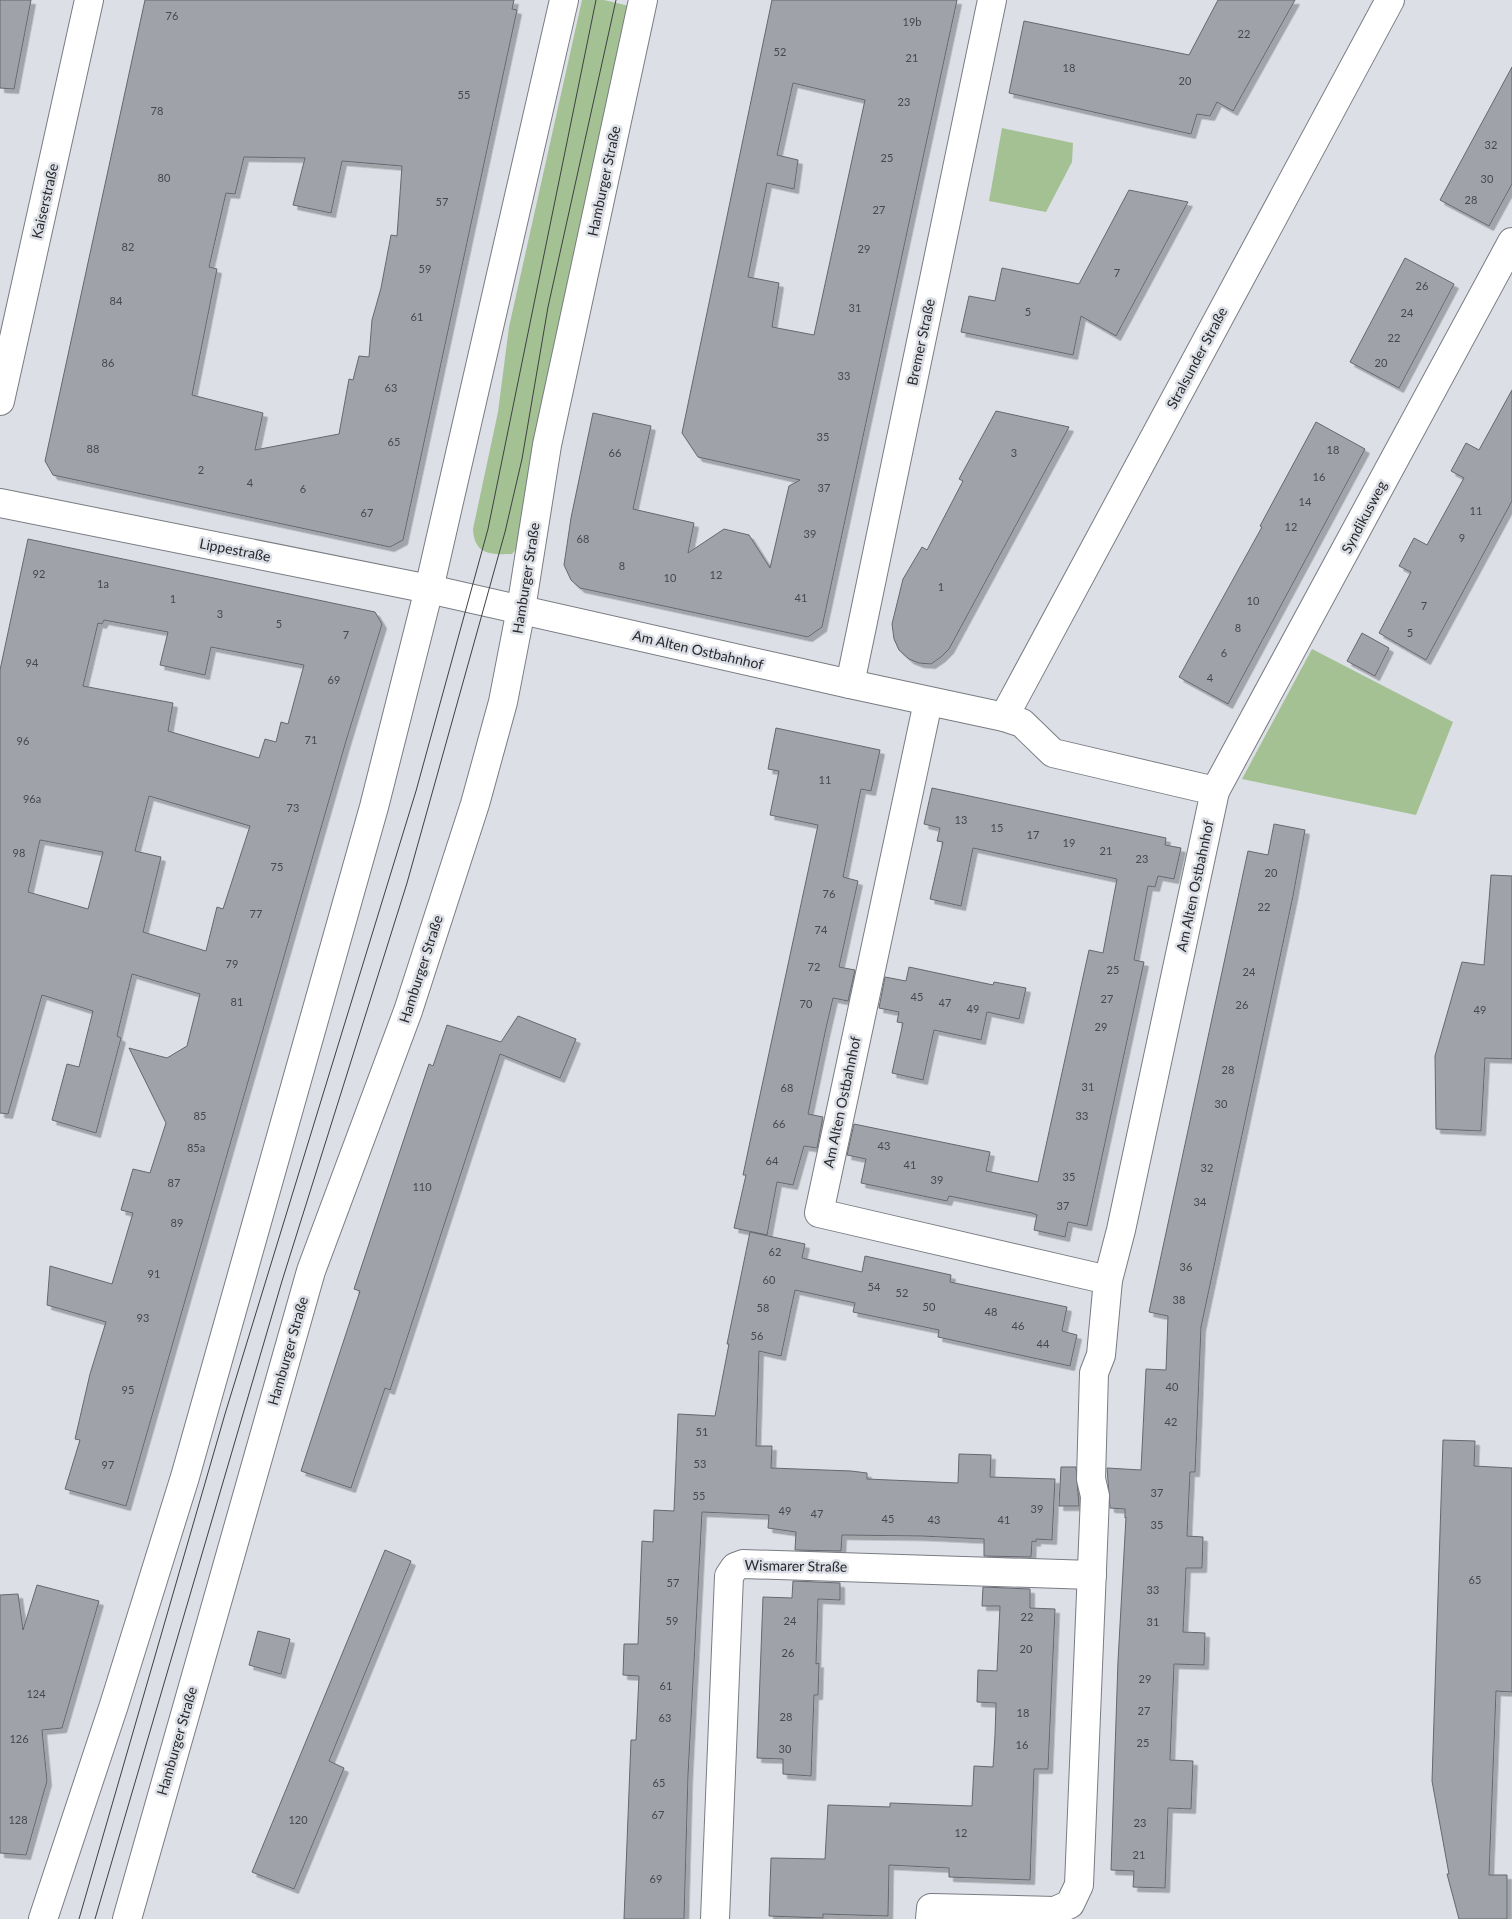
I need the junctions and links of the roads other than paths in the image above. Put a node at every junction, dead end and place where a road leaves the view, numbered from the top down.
1 (89, 0) edge
2 (564, 0) edge
3 (643, 0) edge
4 (992, 0) edge
5 (1390, 0) edge
6 (1512, 242) edge
7 (0, 401) edge
8 (0, 503) edge
9 (429, 589) junction
10 (470, 598) joint
11 (521, 609) junction
12 (850, 684) junction
13 (928, 702) junction
14 (1004, 716) junction
15 (1215, 791) junction
16 (1108, 1280) junction
17 (1092, 1574) junction
18 (43, 1919) edge
19 (127, 1919) edge
20 (715, 1919) edge
21 (930, 1919) edge

1 - 7 street, Kaiserstraße
2 - 9 street
3 - 11 street, Hamburger Straße
4 - 12 street, Bremer Straße
5 - 14 street, Stralsunder Straße
6 - 15 street, Syndikusweg
8 - 9 street, Lippestraße
9 - 10 street, Lippestraße
9 - 18 street
10 - 11 street, Am Alten Ostbahnhof
11 - 12 street, Am Alten Ostbahnhof
11 - 19 street, Hamburger Straße
12 - 13 street, Am Alten Ostbahnhof
13 - 14 street, Am Alten Ostbahnhof
13 - 16 street, Am Alten Ostbahnhof
14 - 15 street, Am Alten Ostbahnhof
15 - 16 street, Am Alten Ostbahnhof
16 - 17 street, Am Alten Ostbahnhof
17 - 20 street, Wismarer Straße
17 - 21 street

